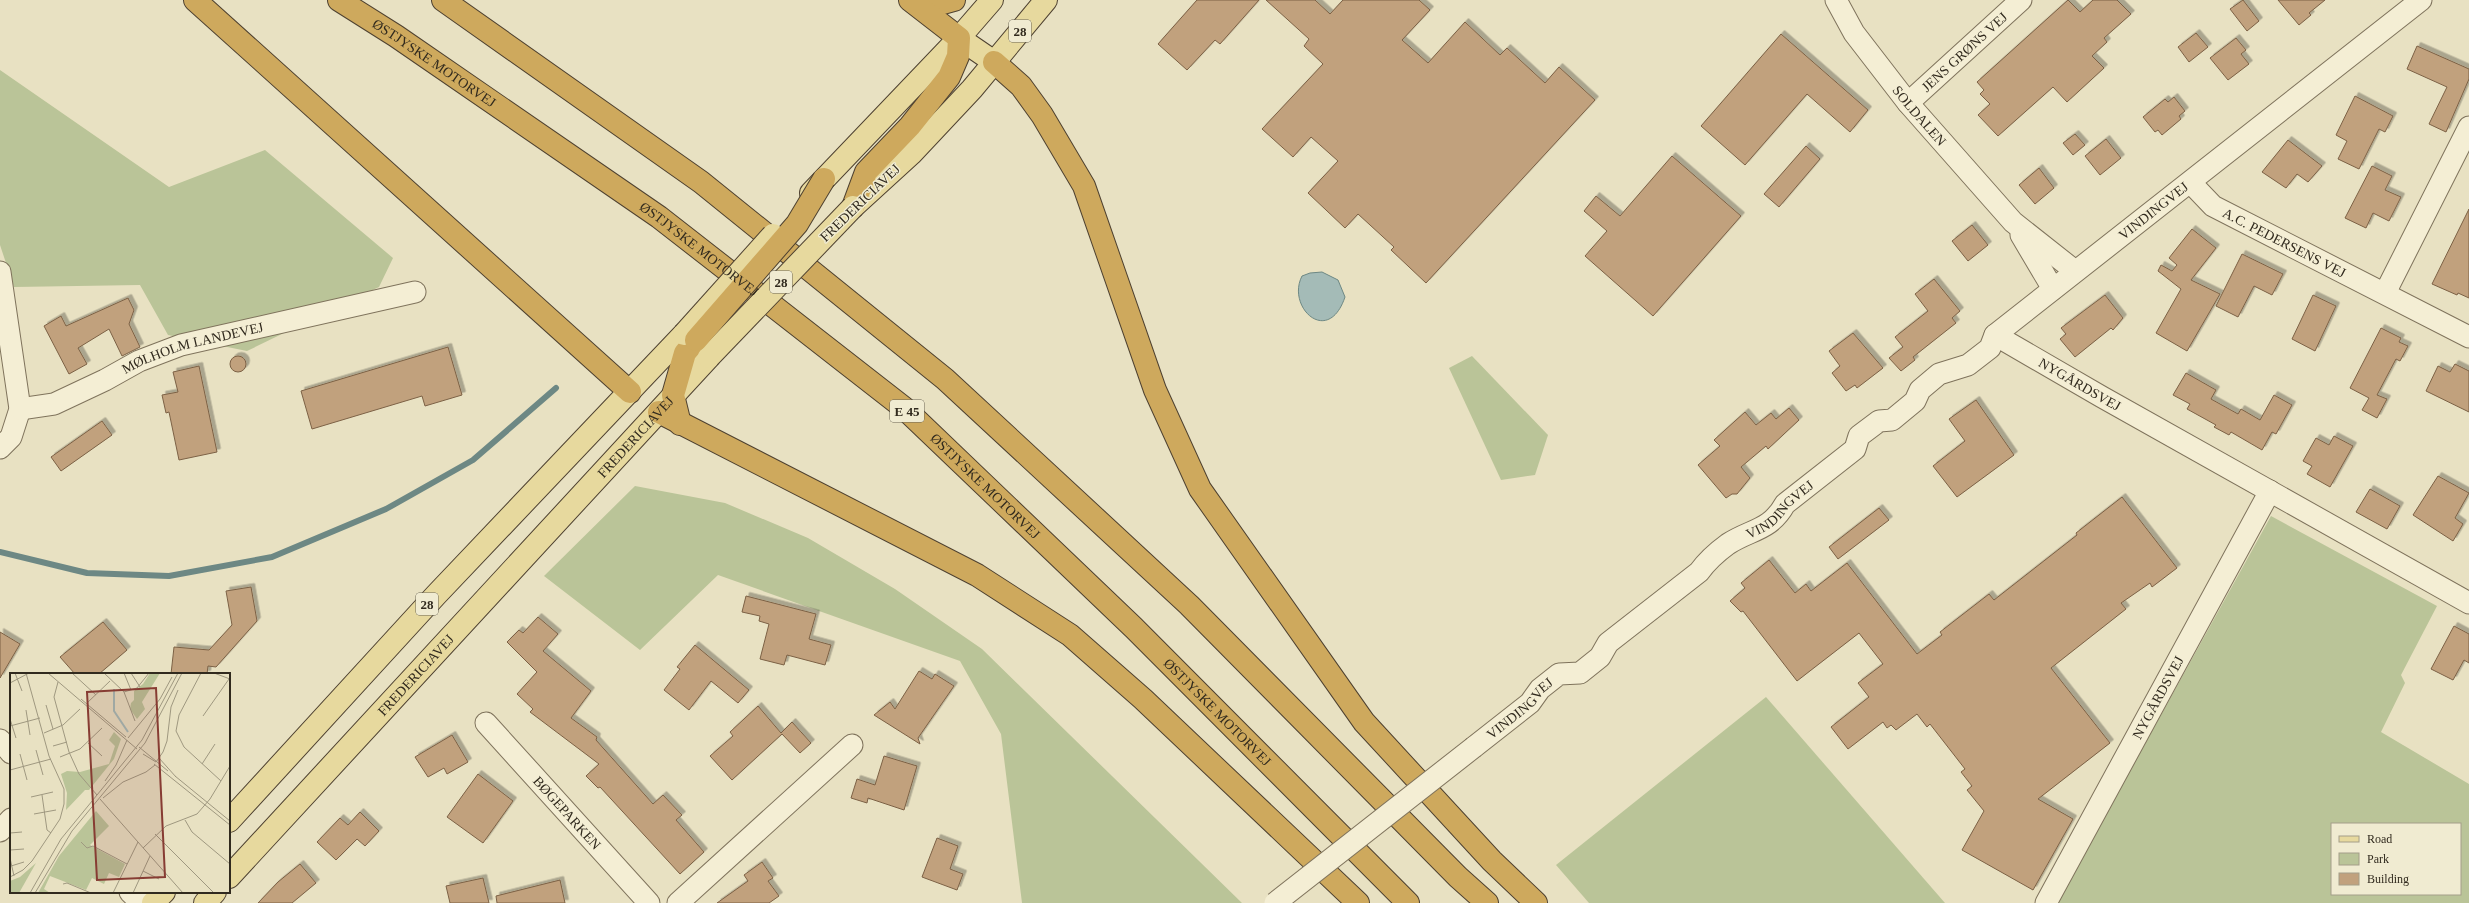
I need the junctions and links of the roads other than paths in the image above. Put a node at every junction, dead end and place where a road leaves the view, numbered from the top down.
1 (195, 0) edge
2 (339, 0) edge
3 (443, 0) edge
4 (954, 0) edge
5 (992, 0) edge
6 (1046, 0) edge
7 (1836, 0) edge
8 (2021, 0) edge
9 (2421, 0) edge
10 (912, 2) edge
11 (959, 38) junction
12 (994, 62) junction
13 (1908, 103) junction
14 (2469, 127) edge
15 (824, 179) joint
16 (2191, 183) junction
17 (853, 207) junction
18 (2014, 222) junction
19 (2075, 271) junction
20 (0, 272) edge
21 (2053, 289) junction
22 (414, 292) dead end
23 (2385, 293) junction
24 (3, 327) edge
25 (1995, 335) junction
26 (2469, 337) edge
27 (696, 343) junction
28 (630, 392) junction
29 (674, 395) junction
30 (20, 408) junction
31 (659, 412) junction
32 (680, 424) junction
33 (0, 448) edge
34 (2270, 491) junction
35 (2469, 603) edge
36 (486, 723) dead end
37 (0, 740) edge
38 (852, 745) dead end
39 (10, 752) edge
40 (10, 820) edge
41 (230, 821) edge
42 (0, 831) edge
43 (230, 876) edge
44 (131, 893) edge
45 (163, 893) edge
46 (214, 893) edge
47 (141, 903) edge
48 (153, 903) edge
49 (205, 903) edge
50 (649, 903) edge
51 (678, 903) edge
52 (1275, 903) edge
53 (1358, 903) edge
54 (1408, 903) edge
55 (1486, 903) edge
56 (1536, 903) edge
57 (2046, 903) edge

1 - 28 highway
2 - 54 highway, ØSTJYSKE MOTORVEJ / E 45
3 - 55 highway
4 - 10 highway
5 - 11 main road
6 - 12 main road, FREDERICIAVEJ / 28
7 - 13 street, SOLDALEN
8 - 13 street, JENS GRØNS VEJ
9 - 16 street, VINDINGVEJ
10 - 11 highway
11 - 12 main road
11 - 15 main road
11 - 17 highway
12 - 17 main road, FREDERICIAVEJ / 28
12 - 56 highway
13 - 18 street, SOLDALEN
14 - 23 street
15 - 27 highway, bridge
16 - 19 street, VINDINGVEJ
16 - 23 street, A.C. PEDERSENS VEJ
17 - 27 main road, FREDERICIAVEJ / 28, bridge
18 - 19 street, SOLDALEN
18 - 21 street, SOLDALEN
19 - 21 street, VINDINGVEJ
20 - 24 street
21 - 25 street, VINDINGVEJ
22 - 30 street, MØLHOLM LANDEVEJ
23 - 26 street, A.C. PEDERSENS VEJ
24 - 30 street
25 - 34 street, NYGÅRDSVEJ
25 - 52 street, VINDINGVEJ, bridge
27 - 28 main road, FREDERICIAVEJ / 28
27 - 29 highway
28 - 31 main road
28 - 41 main road, FREDERICIAVEJ / 28
29 - 31 main road, FREDERICIAVEJ
29 - 32 highway
30 - 33 street
31 - 32 highway
31 - 43 main road, FREDERICIAVEJ
32 - 53 highway
34 - 35 street, NYGÅRDSVEJ
34 - 57 street, NYGÅRDSVEJ
36 - 50 street, BØGEPARKEN
37 - 39 street
38 - 51 street
40 - 42 street
44 - 47 street
45 - 48 main road
46 - 49 main road

